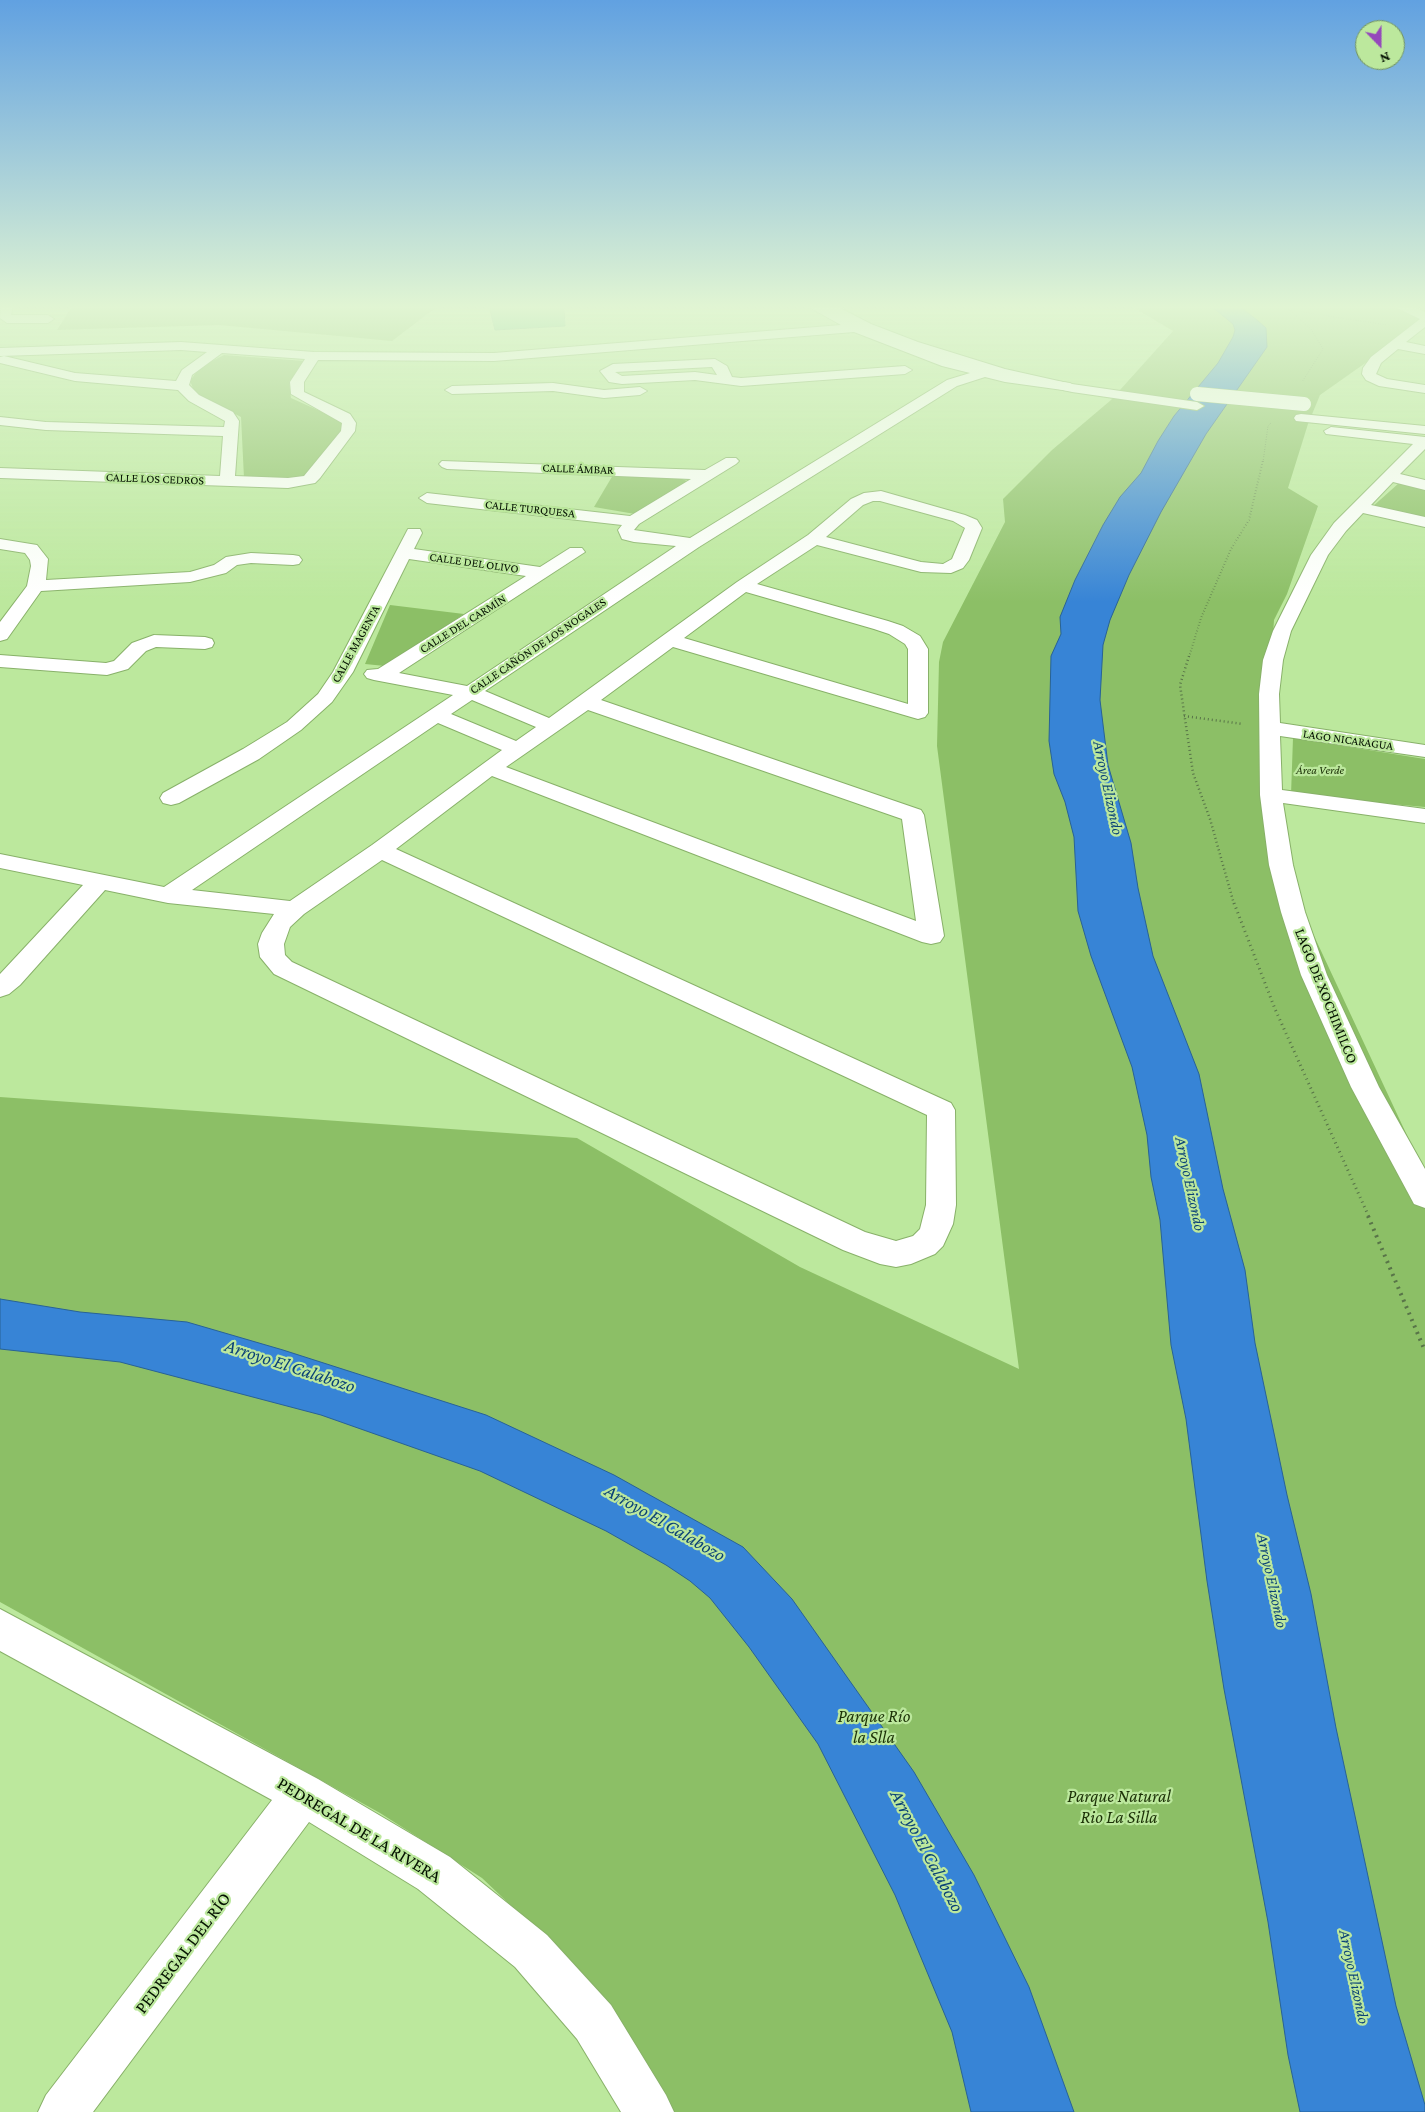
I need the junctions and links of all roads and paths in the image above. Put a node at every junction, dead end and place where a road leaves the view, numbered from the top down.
1 (207, 405) edge
2 (320, 405) edge
3 (908, 405) edge
4 (1241, 405) edge
5 (1302, 411) junction
6 (1425, 416) edge
7 (0, 421) edge
8 (1331, 431) dead end
9 (232, 432) junction
10 (1425, 437) edge
11 (450, 460) joint
12 (731, 461) dead end
13 (0, 473) edge
14 (708, 475) junction
15 (1389, 476) junction
16 (227, 481) junction
17 (1425, 485) edge
18 (427, 498) junction
19 (1359, 507) junction
20 (633, 521) junction
21 (1425, 522) edge
22 (814, 539) junction
23 (693, 543) junction
24 (0, 544) edge
25 (576, 552) dead end
26 (405, 553) junction
27 (292, 560) dead end
28 (543, 573) junction
29 (36, 586) junction
30 (743, 586) junction
31 (0, 635) edge
32 (670, 640) junction
33 (205, 643) dead end
34 (0, 661) edge
35 (343, 672) junction
36 (384, 674) junction
37 (469, 692) junction
38 (586, 702) junction
39 (435, 715) junction
40 (1184, 716) dead end
41 (551, 726) junction
42 (1271, 728) junction
43 (517, 749) junction
44 (1425, 751) edge
45 (490, 768) junction
46 (1271, 795) junction
47 (171, 798) dead end
48 (1425, 816) edge
49 (380, 850) junction
50 (0, 861) edge
51 (99, 882) junction
52 (168, 896) junction
53 (295, 909) junction
54 (0, 988) edge
55 (1425, 1196) edge
56 (0, 1629) edge
57 (303, 1794) junction
58 (63, 2112) edge
59 (648, 2112) edge

1 - 9 main road
2 - 16 main road, CALLE LOS CEDROS
3 - 23 main road, CALLE CAÑÓN DE LOS NOGALES
4 - 5 main road
5 - 6 main road
5 - 10 main road
7 - 9 main road
8 - 10 main road
9 - 16 main road
10 - 15 main road, LAGO DE XOCHIMILCO
11 - 14 main road, CALLE ÁMBAR
11 - 18 main road, CALLE MAGENTA
12 - 14 main road
13 - 16 main road, CALLE LOS CEDROS
14 - 20 main road
15 - 17 main road
15 - 19 main road, LAGO DE XOCHIMILCO
18 - 20 main road, CALLE TURQUESA
18 - 26 main road, CALLE MAGENTA
19 - 21 main road
19 - 42 main road, LAGO DE XOCHIMILCO
20 - 23 main road
22 - 22 main road
22 - 30 main road
23 - 37 main road, CALLE CAÑÓN DE LOS NOGALES
24 - 29 main road
25 - 28 main road, CALLE DEL CARMÍN
26 - 28 main road, CALLE DEL OLIVO
26 - 35 main road, CALLE MAGENTA
27 - 29 main road
28 - 36 main road, CALLE DEL CARMÍN
29 - 31 main road
30 - 32 main road
30 - 32 main road
32 - 38 main road
33 - 34 main road
35 - 36 main road
35 - 47 main road, CALLE MAGENTA
36 - 37 main road
37 - 39 main road, CALLE CAÑÓN DE LOS NOGALES
37 - 41 main road
38 - 41 main road
38 - 45 main road
39 - 43 main road
39 - 52 main road, CALLE CAÑÓN DE LOS NOGALES
40 - 42 path
41 - 43 main road
42 - 44 main road, LAGO NICARAGUA
42 - 46 main road, LAGO DE XOCHIMILCO
43 - 45 main road
45 - 49 main road
46 - 48 main road
46 - 55 main road, LAGO DE XOCHIMILCO
49 - 53 main road
49 - 53 main road
50 - 51 main road
51 - 52 main road
51 - 54 main road
52 - 53 main road
56 - 57 main road, PEDREGAL DE LA RIVERA
57 - 58 main road, PEDREGAL DEL RÍO
57 - 59 main road, PEDREGAL DE LA RIVERA

